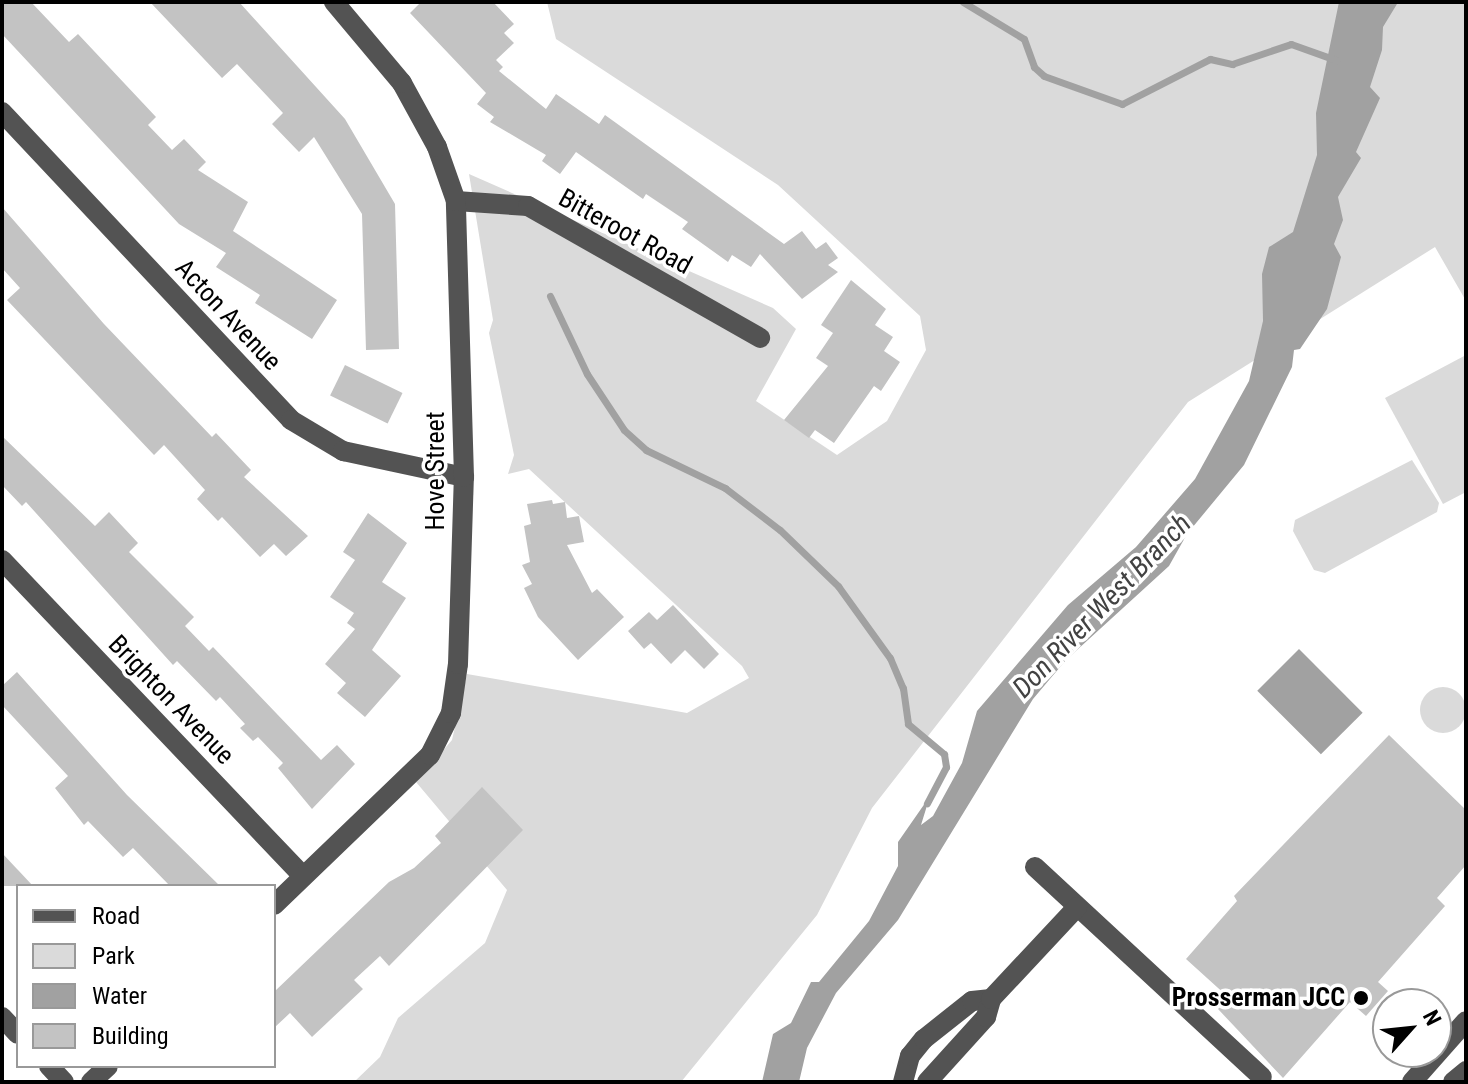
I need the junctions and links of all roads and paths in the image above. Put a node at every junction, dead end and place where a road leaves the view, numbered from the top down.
1 (344, 5) edge
2 (2, 112) edge
3 (456, 201) junction
4 (760, 338) dead end
5 (464, 477) junction
6 (2, 560) edge
7 (1035, 867) dead end
8 (303, 876) junction
9 (276, 903) edge
10 (1077, 907) junction
11 (991, 999) junction
12 (2, 1017) edge
13 (1466, 1021) edge
14 (16, 1032) edge
15 (106, 1068) edge
16 (1466, 1071) edge
17 (1262, 1077) dead end
18 (91, 1082) edge
19 (903, 1082) edge
20 (927, 1082) edge
21 (1412, 1082) edge
22 (1453, 1082) edge

1 - 3 street, Hove Street
2 - 5 street, Acton Avenue
3 - 4 street, Bitteroot Road
3 - 5 street, Hove Street
5 - 8 street, Hove Street
6 - 8 street, Brighton Avenue
7 - 10 street
8 - 9 street, Hove Street
10 - 11 street
10 - 17 street
11 - 19 street
11 - 20 street
12 - 14 street
13 - 21 street
15 - 18 street
16 - 22 street

